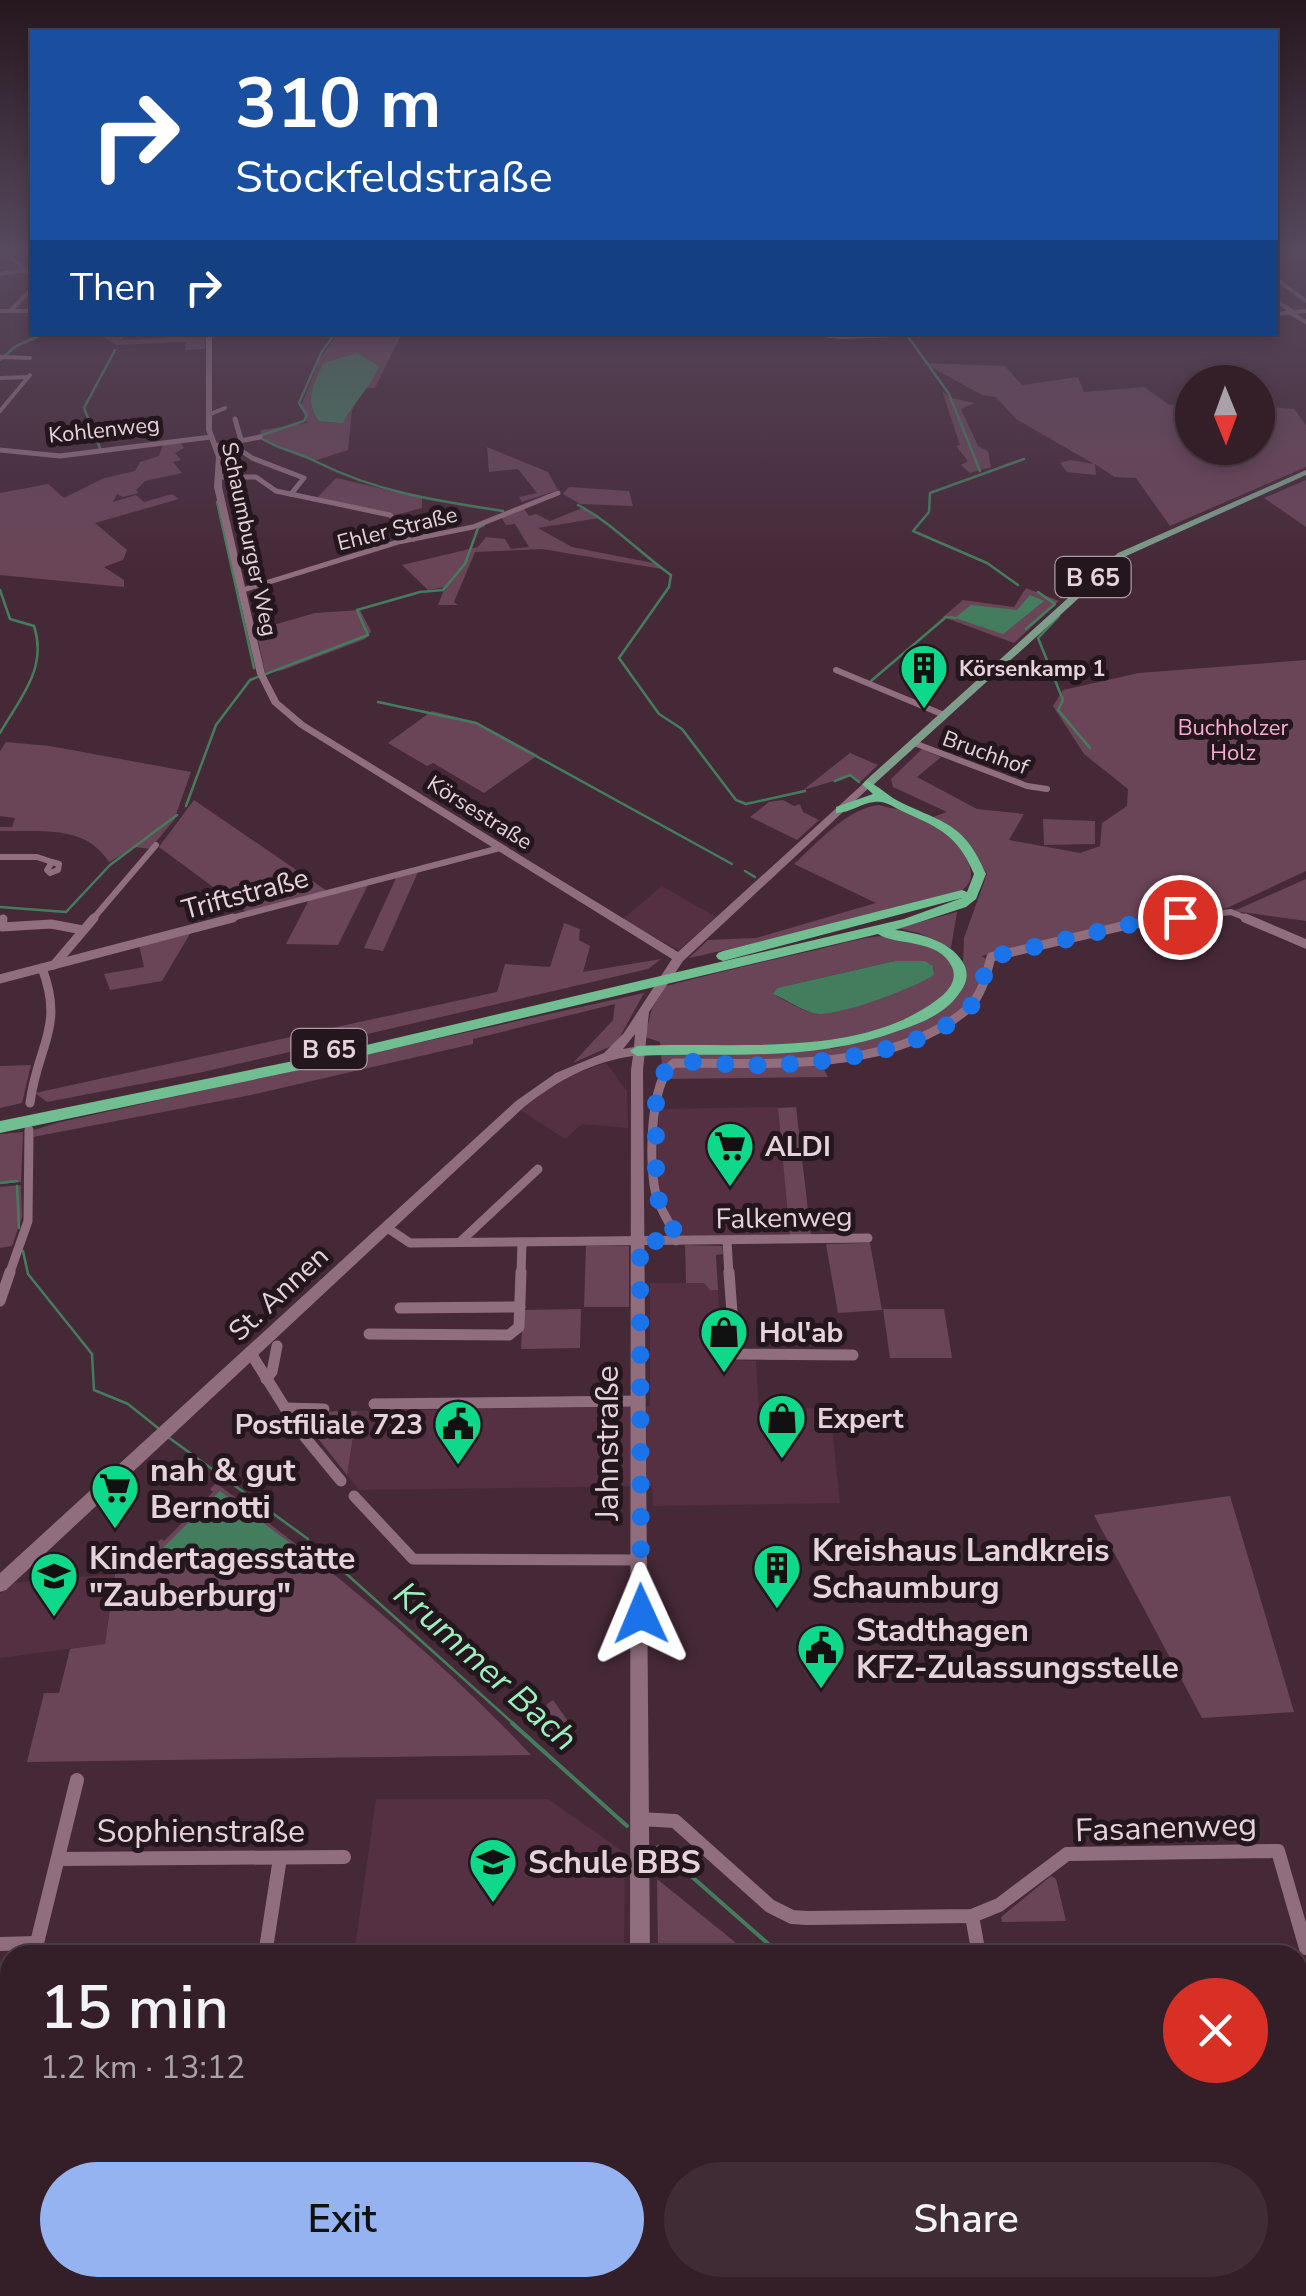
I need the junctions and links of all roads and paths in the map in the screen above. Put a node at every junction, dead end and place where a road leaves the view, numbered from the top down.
1 (209, 355) edge
2 (2, 357) edge
3 (30, 358) dead end
4 (0, 378) edge
5 (226, 408) dead end
6 (0, 411) edge
7 (208, 415) junction
8 (236, 418) dead end
9 (211, 437) junction
10 (260, 437) dead end
11 (241, 440) junction
12 (230, 443) junction
13 (215, 446) junction
14 (0, 450) edge
15 (1306, 472) edge
16 (218, 477) junction
17 (291, 494) junction
18 (558, 494) dead end
19 (414, 538) junction
20 (242, 590) junction
21 (836, 670) dead end
22 (267, 690) joint
23 (944, 715) junction
24 (914, 743) junction
25 (868, 784) junction
26 (1043, 789) dead end
27 (889, 799) junction
28 (840, 810) junction
29 (156, 845) dead end
30 (500, 848) junction
31 (0, 857) edge
32 (52, 861) dead end
33 (978, 885) junction
34 (3, 919) dead end
35 (83, 930) junction
36 (831, 942) junction
37 (1306, 944) edge
38 (682, 962) junction
39 (54, 965) junction
40 (42, 968) junction
41 (0, 979) edge
42 (644, 1008) junction
43 (637, 1051) junction
44 (604, 1057) junction
45 (30, 1103) dead end
46 (0, 1117) edge
47 (0, 1126) edge
48 (29, 1130) dead end
49 (538, 1169) dead end
50 (386, 1227) junction
51 (868, 1238) dead end
52 (640, 1241) junction
53 (676, 1241) junction
54 (727, 1241) junction
55 (460, 1242) junction
56 (522, 1242) junction
57 (0, 1301) edge
58 (520, 1307) junction
59 (400, 1308) dead end
60 (369, 1334) dead end
61 (277, 1346) dead end
62 (250, 1352) junction
63 (853, 1355) dead end
64 (266, 1379) junction
65 (640, 1401) junction
66 (374, 1404) dead end
67 (286, 1408) junction
68 (324, 1408) dead end
69 (341, 1480) dead end
70 (354, 1496) dead end
71 (640, 1560) junction
72 (0, 1584) edge
73 (77, 1780) dead end
74 (640, 1820) junction
75 (344, 1857) dead end
76 (280, 1858) junction
77 (58, 1859) junction
78 (972, 1916) junction
79 (37, 1945) edge
80 (266, 1945) edge
81 (640, 1945) edge
82 (976, 1945) edge
83 (1305, 1945) edge

1 - 7 street, Schaumburger Weg
2 - 3 street
4 - 6 street
5 - 7 street
7 - 9 street, Schaumburger Weg
8 - 11 street
9 - 13 street, Schaumburger Weg
9 - 14 street, Kohlenweg
10 - 11 street
11 - 12 street
12 - 13 street
12 - 17 street
13 - 16 street, Schaumburger Weg
15 - 23 main road, B 65
16 - 17 street
16 - 20 street, Schaumburger Weg
17 - 19 street
18 - 19 street, Ehler Straße
19 - 20 street, Ehler Straße
20 - 22 street, Schaumburger Weg
21 - 23 street
22 - 30 street, Körsestraße
23 - 24 main road, St. Annen / B 65
24 - 25 main road, St. Annen / B 65
24 - 26 street, Bruchhof
25 - 27 highway
25 - 28 street, St. Annen
27 - 28 highway
27 - 33 highway
28 - 38 street, St. Annen
29 - 35 street
30 - 38 street, Körsestraße
30 - 39 street, Triftstraße
31 - 32 street
33 - 36 highway, B 65
33 - 38 highway, B 65
34 - 35 street
35 - 39 street
36 - 43 highway
36 - 47 highway, B 65
37 - 53 street
38 - 42 street, St. Annen
38 - 46 highway, B 65
39 - 40 street, Triftstraße
40 - 41 street, Triftstraße
40 - 45 street
42 - 43 street, St. Annen
42 - 44 street, St. Annen
43 - 44 street, St. Annen
43 - 52 street, Jahnstraße
44 - 50 street, St. Annen
48 - 57 street
49 - 55 street
50 - 55 street, Falkenweg
50 - 62 street, St. Annen
51 - 54 street, Falkenweg
52 - 53 street, Falkenweg
52 - 56 street, Falkenweg
52 - 65 street, Jahnstraße
53 - 54 street, Falkenweg
54 - 63 street
55 - 56 street, Falkenweg
56 - 58 street
58 - 59 street
58 - 60 street
61 - 64 street
62 - 64 street
62 - 72 street, St. Annen
64 - 67 street
65 - 66 street
65 - 71 street, Jahnstraße
67 - 68 street
67 - 69 street
70 - 71 street
71 - 74 street, Jahnstraße
73 - 77 street
74 - 78 street, Fasanenweg
74 - 81 street, Jahnstraße
75 - 76 street, Sophienstraße
76 - 77 street, Sophienstraße
76 - 80 street
77 - 79 street
78 - 82 street
78 - 83 street, Fasanenweg

